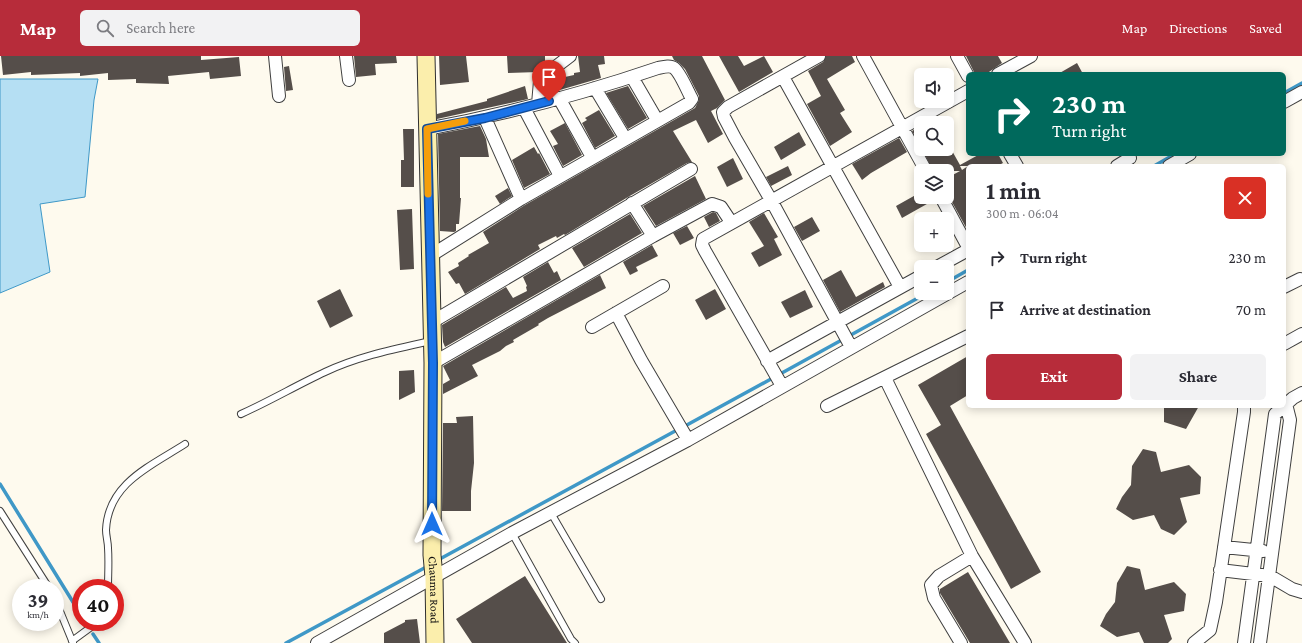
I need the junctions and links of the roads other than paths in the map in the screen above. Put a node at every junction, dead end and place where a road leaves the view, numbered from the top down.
1 (275, 56) edge
2 (346, 56) edge
3 (426, 56) edge
4 (570, 56) edge
5 (819, 56) edge
6 (863, 56) edge
7 (957, 56) edge
8 (1031, 56) edge
9 (966, 72) edge
10 (1002, 72) edge
11 (632, 76) junction
12 (783, 77) junction
13 (349, 80) dead end
14 (595, 88) junction
15 (966, 92) edge
16 (1302, 92) edge
17 (279, 96) dead end
18 (559, 98) junction
19 (1286, 101) edge
20 (538, 104) junction
21 (524, 108) junction
22 (485, 118) junction
23 (657, 120) junction
24 (902, 127) junction
25 (427, 129) junction
26 (625, 138) junction
27 (1186, 156) edge
28 (592, 157) junction
29 (1130, 158) dead end
30 (922, 164) edge
31 (1120, 164) edge
32 (1172, 164) edge
33 (832, 166) junction
34 (691, 169) dead end
35 (560, 176) junction
36 (521, 199) junction
37 (771, 200) junction
38 (632, 203) junction
39 (945, 204) edge
40 (732, 222) junction
41 (653, 236) junction
42 (966, 243) edge
43 (966, 251) edge
44 (430, 256) junction
45 (950, 260) edge
46 (1300, 279) dead end
47 (914, 280) edge
48 (966, 283) edge
49 (663, 286) dead end
50 (1286, 286) edge
51 (900, 287) junction
52 (616, 313) junction
53 (432, 322) junction
54 (837, 322) junction
55 (592, 327) dead end
56 (1302, 334) edge
57 (966, 337) edge
58 (432, 341) junction
59 (1286, 343) edge
60 (851, 347) junction
61 (768, 361) junction
62 (433, 363) junction
63 (885, 378) junction
64 (782, 386) junction
65 (1302, 393) edge
66 (1286, 404) edge
67 (826, 406) dead end
68 (1244, 408) edge
69 (1282, 408) edge
70 (1286, 408) edge
71 (241, 414) dead end
72 (688, 440) junction
73 (185, 444) dead end
74 (0, 511) edge
75 (551, 512) junction
76 (512, 533) junction
77 (1224, 546) junction
78 (1256, 551) junction
79 (1273, 552) junction
80 (972, 556) junction
81 (433, 568) junction
82 (1220, 570) junction
83 (1253, 574) junction
84 (1270, 576) junction
85 (43, 579) edge
86 (108, 579) edge
87 (1302, 592) edge
88 (601, 599) dead end
89 (64, 620) edge
90 (87, 631) edge
91 (73, 642) edge
92 (317, 643) edge
93 (435, 643) edge
94 (575, 643) edge
95 (961, 643) edge
96 (1025, 643) edge
97 (1194, 643) edge
98 (1244, 643) edge
99 (1260, 643) edge

1 - 17 street
2 - 13 street
3 - 25 street, Chauma Road
4 - 20 street
5 - 12 street
6 - 24 street
7 - 9 street
8 - 10 street
11 - 14 street
11 - 23 street
11 - 23 street
12 - 33 street
12 - 37 street
14 - 18 street
14 - 26 street
15 - 24 street
16 - 19 street
18 - 20 street
18 - 28 street
20 - 21 street
21 - 22 street
21 - 35 street
22 - 25 street
22 - 36 street
23 - 26 street
24 - 30 street
24 - 33 street
25 - 44 street, Chauma Road
26 - 28 street
27 - 32 street
28 - 35 street
29 - 31 street
33 - 37 street
33 - 51 street
34 - 38 street
35 - 36 street
36 - 44 street
37 - 40 street
37 - 54 street
38 - 41 street
38 - 53 street
39 - 42 street
40 - 41 street
40 - 61 street
41 - 62 street
43 - 45 street
44 - 53 street, Chauma Road
46 - 50 street
47 - 51 street
48 - 60 street
49 - 52 street
51 - 54 street
52 - 55 street
52 - 72 street
53 - 58 street, Chauma Road
54 - 60 street
54 - 61 street
56 - 59 street
57 - 63 street
58 - 62 street, Chauma Road
58 - 71 lane
60 - 64 street
61 - 64 street
62 - 81 street, Chauma Road
63 - 67 street
63 - 80 street
64 - 72 street
65 - 66 street
68 - 77 street
69 - 78 street
70 - 79 street
72 - 75 street
73 - 86 lane
74 - 85 lane
75 - 76 street
75 - 88 lane
76 - 81 street
76 - 94 lane
77 - 78 street
77 - 82 street
78 - 79 street
78 - 83 street
79 - 84 street
80 - 95 street
80 - 96 street
81 - 92 street
81 - 93 street, Chauma Road
82 - 83 street
82 - 97 street
83 - 84 street
83 - 98 street
84 - 87 street
84 - 99 street
89 - 91 lane
90 - 91 lane

